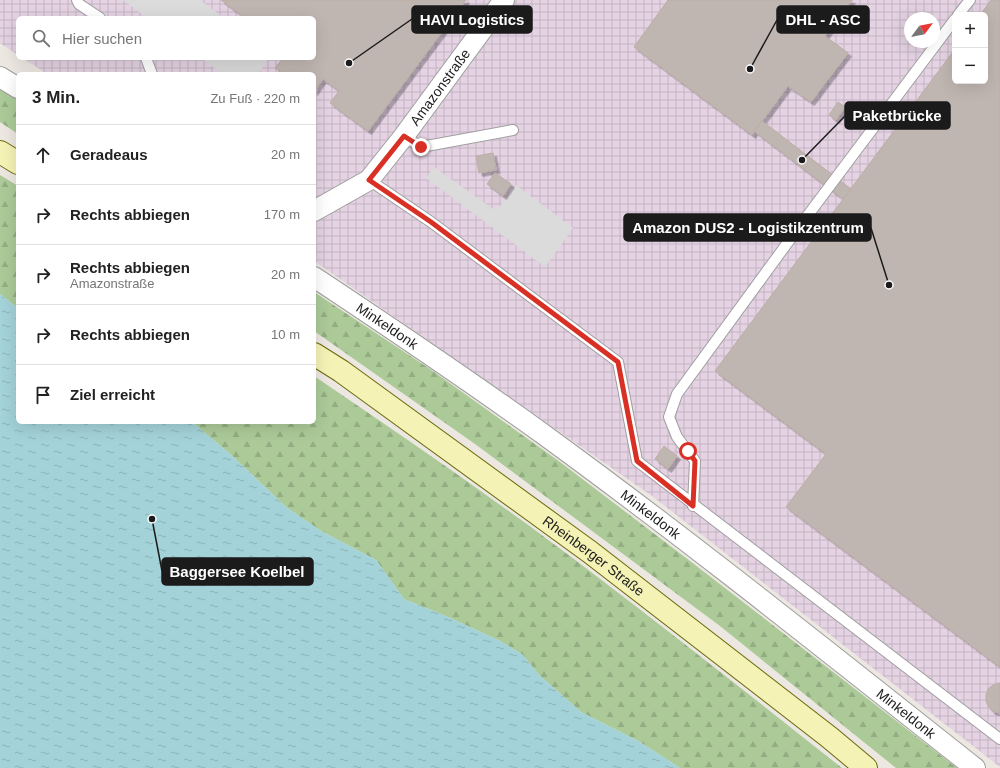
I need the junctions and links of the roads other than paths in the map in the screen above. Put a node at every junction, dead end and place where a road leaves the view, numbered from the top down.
1 (77, 0) edge
2 (504, 0) edge
3 (970, 0) edge
4 (960, 12) edge
5 (97, 16) edge
6 (952, 23) edge
7 (147, 60) edge
8 (151, 72) edge
9 (0, 77) edge
10 (16, 87) edge
11 (513, 130) dead end
12 (404, 136) junction
13 (0, 152) edge
14 (16, 162) edge
15 (369, 180) junction
16 (316, 210) edge
17 (316, 278) edge
18 (316, 355) edge
19 (693, 506) junction
20 (1000, 739) edge
21 (866, 768) edge
22 (975, 768) edge

1 - 5 lane
2 - 12 street, Amazonstraße
3 - 4 lane
6 - 19 lane
7 - 8 lane
9 - 10 street
11 - 12 lane
12 - 15 street, Amazonstraße
13 - 14 main road
15 - 16 street, Amazonstraße
15 - 19 lane
17 - 22 street, Minkeldonk
18 - 21 main road, Rheinberger Straße
19 - 20 lane

